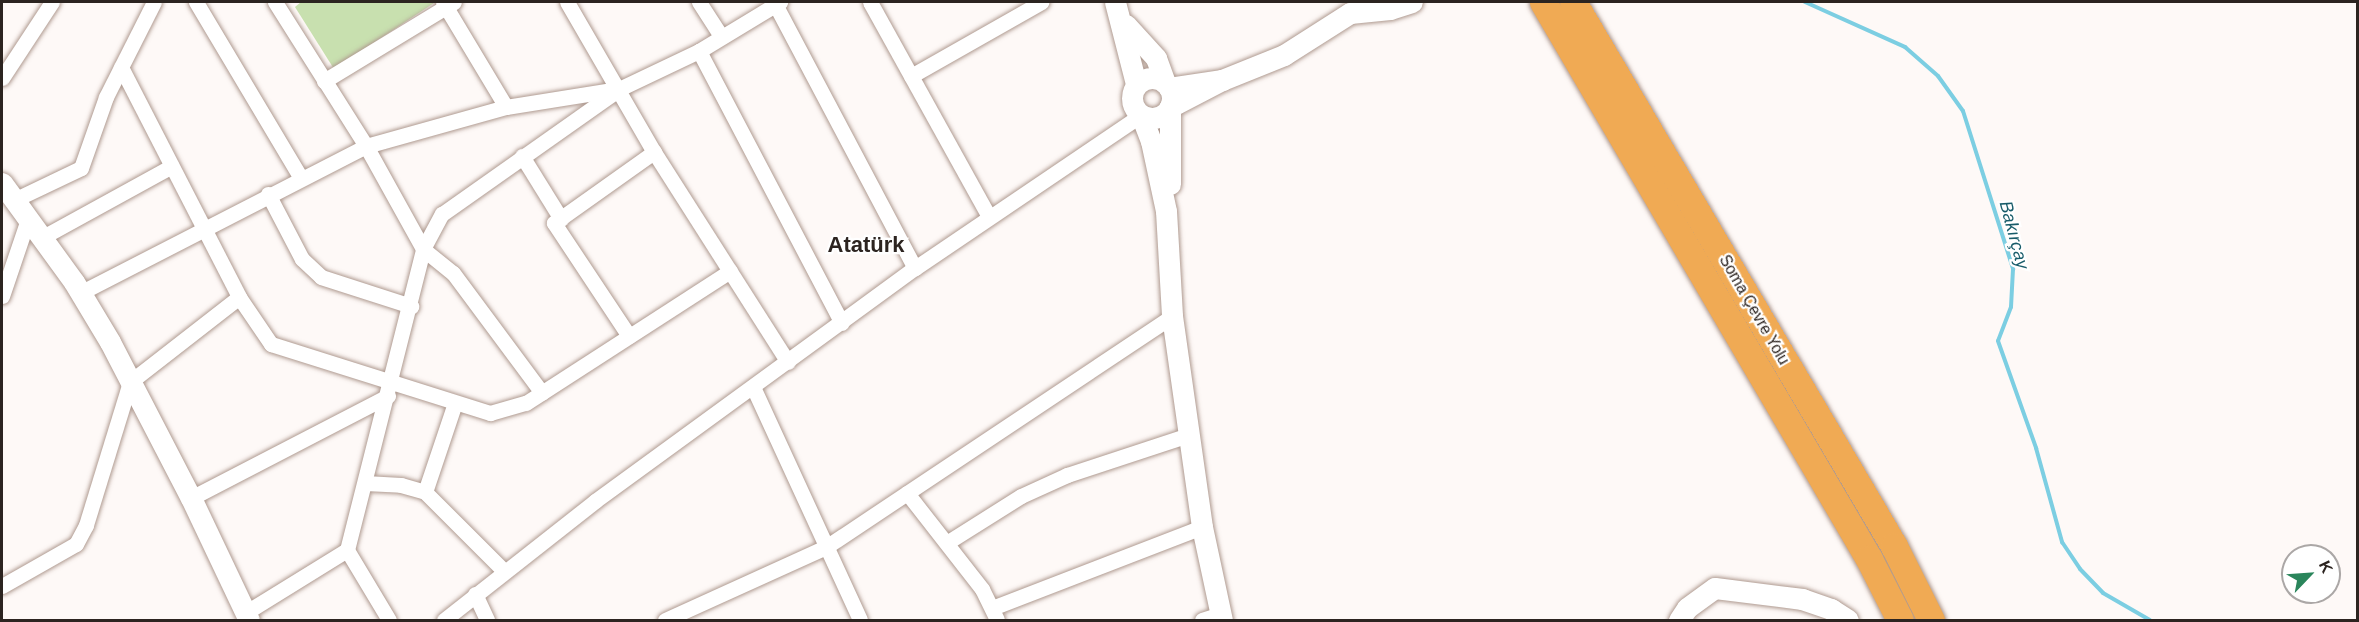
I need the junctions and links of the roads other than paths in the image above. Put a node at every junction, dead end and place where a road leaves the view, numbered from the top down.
1 (52, 2) edge
2 (154, 2) edge
3 (196, 2) edge
4 (567, 2) edge
5 (699, 2) edge
6 (870, 2) edge
7 (1041, 2) edge
8 (1412, 2) edge
9 (1544, 2) edge
10 (1574, 2) edge
11 (278, 3) edge
12 (447, 3) edge
13 (778, 3) edge
14 (1118, 9) edge
15 (721, 36) junction
16 (699, 51) junction
17 (121, 68) junction
18 (911, 76) junction
19 (2, 78) edge
20 (324, 81) junction
21 (1136, 84) junction
22 (619, 89) junction
23 (1168, 93) junction
24 (506, 107) junction
25 (1141, 115) junction
26 (366, 146) junction
27 (654, 152) junction
28 (522, 156) junction
29 (172, 166) junction
30 (301, 178) junction
31 (2, 183) edge
32 (268, 194) junction
33 (14, 200) junction
34 (1166, 211) junction
35 (988, 215) junction
36 (28, 219) junction
37 (561, 219) junction
38 (204, 229) junction
39 (41, 238) junction
40 (423, 249) junction
41 (915, 268) junction
42 (730, 271) junction
43 (80, 293) junction
44 (2, 296) edge
45 (239, 297) junction
46 (411, 306) junction
47 (1172, 316) junction
48 (842, 323) junction
49 (629, 336) junction
50 (788, 362) junction
51 (130, 382) junction
52 (753, 387) junction
53 (389, 389) junction
54 (542, 393) junction
55 (455, 403) junction
56 (1189, 435) junction
57 (365, 483) junction
58 (425, 492) junction
59 (907, 493) junction
60 (191, 498) junction
61 (1202, 527) junction
62 (948, 542) junction
63 (826, 547) junction
64 (348, 550) junction
65 (503, 570) junction
66 (2, 586) edge
67 (475, 594) junction
68 (994, 614) edge
69 (247, 616) edge
70 (1215, 618) edge
71 (389, 621) edge
72 (444, 621) edge
73 (487, 621) edge
74 (665, 621) edge
75 (860, 621) edge
76 (1679, 621) edge
77 (1848, 621) edge
78 (1900, 621) edge
79 (1931, 621) edge

1 - 19 street
2 - 17 street
3 - 30 street
4 - 22 street
5 - 15 street
6 - 18 street
7 - 18 street
8 - 23 street
9 - 78 highway, Soma Çevre Yolu
10 - 79 highway, Soma Çevre Yolu
11 - 20 street
12 - 20 street
12 - 24 street
13 - 15 street
13 - 41 street
14 - 21 street
14 - 23 street
15 - 16 street
16 - 22 street
16 - 48 street
17 - 29 street
17 - 33 street
18 - 35 street
20 - 26 street
21 - 23 street
21 - 25 street
22 - 24 street
22 - 27 street
22 - 28 street
23 - 25 street
23 - 34 street
24 - 26 street
25 - 34 street
25 - 35 street
26 - 30 street
26 - 40 street
27 - 37 street
27 - 42 street
28 - 37 street
28 - 40 street
29 - 38 street
29 - 39 street
30 - 32 street
31 - 33 street
32 - 38 street
32 - 46 street
33 - 36 street
34 - 47 street
35 - 41 street
36 - 39 street
36 - 44 street
37 - 49 street
38 - 43 street
38 - 45 street
39 - 43 street
40 - 46 street
40 - 54 street
41 - 48 street
42 - 49 street
42 - 50 street
43 - 51 street
45 - 51 street
45 - 53 street
46 - 53 street
47 - 56 street
47 - 59 street
48 - 50 street
49 - 54 street
50 - 52 street
51 - 60 street
51 - 66 street
52 - 63 street
52 - 65 street
53 - 55 street
53 - 57 street
53 - 60 street
54 - 55 street
55 - 58 street
56 - 61 street
56 - 62 street
57 - 58 street
57 - 64 street
58 - 65 street
59 - 62 street
59 - 63 street
60 - 69 street
61 - 68 street
61 - 70 street
62 - 68 street
63 - 74 street
63 - 75 street
64 - 69 street
64 - 71 street
65 - 67 street
67 - 72 street
67 - 73 street
76 - 77 street

